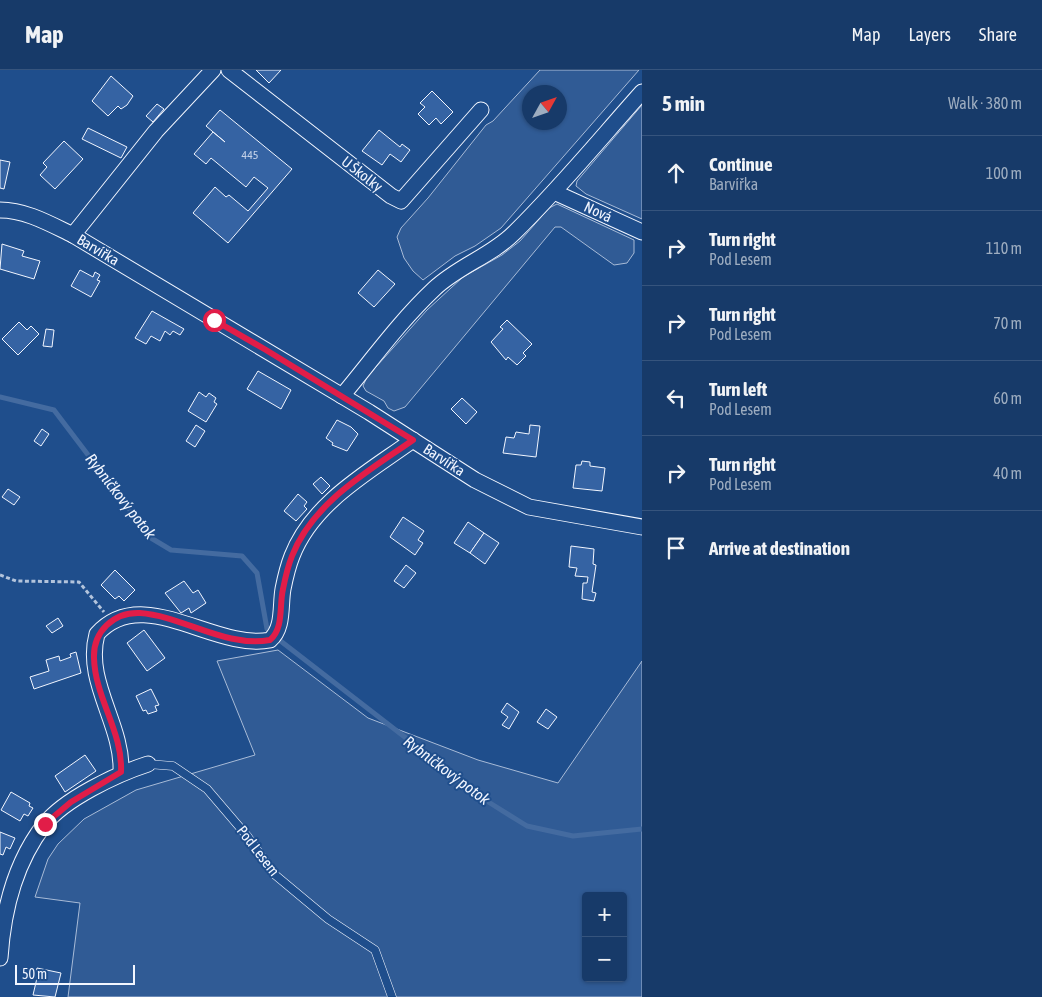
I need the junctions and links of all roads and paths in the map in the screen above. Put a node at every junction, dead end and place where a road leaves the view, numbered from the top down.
1 (213, 70) edge
2 (229, 70) edge
3 (642, 92) edge
4 (481, 110) dead end
5 (554, 192) junction
6 (0, 210) edge
7 (642, 232) edge
8 (73, 235) junction
9 (342, 396) junction
10 (413, 440) junction
11 (642, 526) edge
12 (0, 575) edge
13 (112, 621) junction
14 (148, 764) joint
15 (121, 772) junction
16 (0, 958) edge
17 (392, 997) edge

1 - 8 street
2 - 4 street, U Školky
3 - 5 street
5 - 7 street, Nová
5 - 9 street
6 - 8 street, Barvířka
8 - 9 street, Barvířka
9 - 10 street, Barvířka
10 - 11 street, Barvířka
10 - 13 street
12 - 13 path
13 - 15 street
14 - 15 street, Pod Lesem
14 - 17 lane, Pod Lesem
15 - 16 street, Pod Lesem

